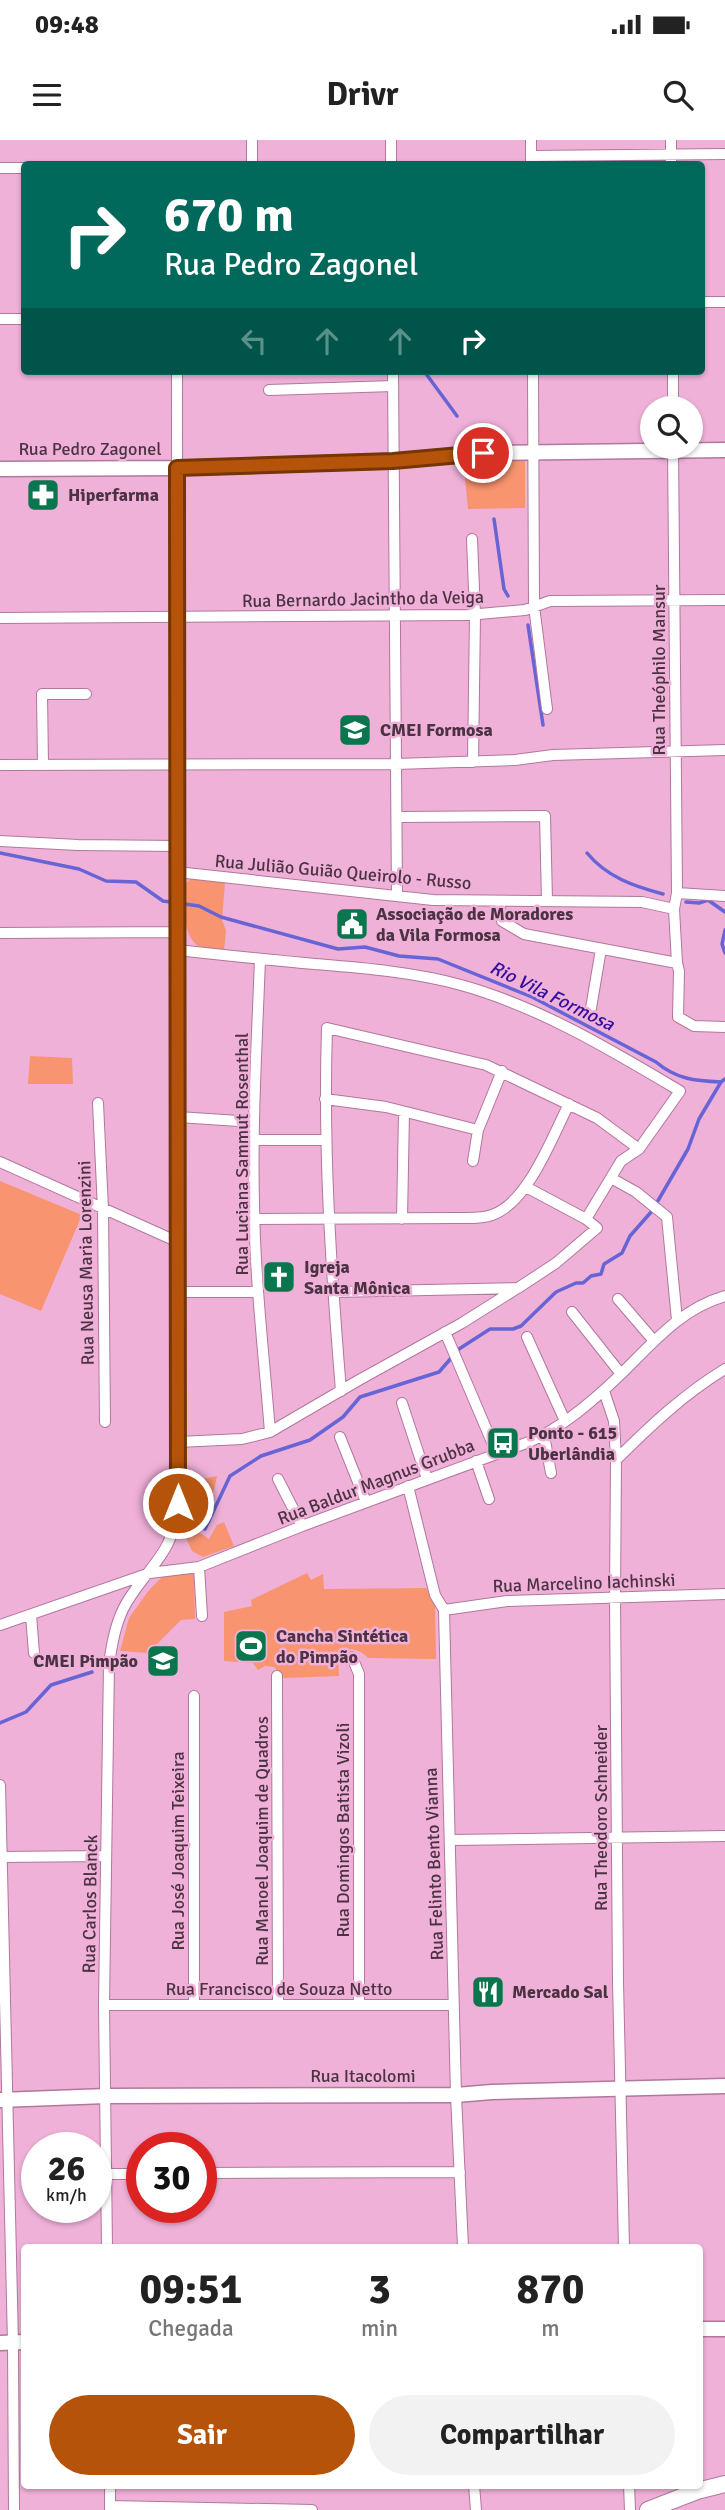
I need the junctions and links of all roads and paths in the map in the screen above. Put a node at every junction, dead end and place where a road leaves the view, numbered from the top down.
1 (251, 140) edge
2 (391, 140) edge
3 (531, 140) edge
4 (671, 140) edge
5 (725, 154) edge
6 (531, 160) edge
7 (671, 160) edge
8 (252, 161) edge
9 (391, 161) edge
10 (0, 168) edge
11 (21, 168) edge
12 (705, 302) edge
13 (725, 302) edge
14 (0, 319) edge
15 (21, 319) edge
16 (177, 375) edge
17 (393, 375) edge
18 (533, 375) edge
19 (673, 375) edge
20 (393, 386) junction
21 (269, 390) dead end
22 (673, 396) edge
23 (640, 450) edge
24 (703, 450) edge
25 (725, 450) edge
26 (533, 453) junction
27 (673, 459) edge
28 (393, 461) junction
29 (177, 468) junction
30 (0, 469) edge
31 (472, 539) dead end
32 (674, 600) junction
33 (725, 600) edge
34 (534, 606) junction
35 (395, 615) junction
36 (475, 615) junction
37 (177, 617) junction
38 (0, 618) edge
39 (86, 694) dead end
40 (547, 709) dead end
41 (725, 750) edge
42 (676, 752) junction
43 (473, 762) junction
44 (396, 764) junction
45 (0, 765) edge
46 (43, 765) junction
47 (177, 765) junction
48 (397, 817) junction
49 (0, 841) edge
50 (177, 846) junction
51 (177, 872) junction
52 (725, 896) edge
53 (397, 897) junction
54 (499, 901) junction
55 (547, 901) junction
56 (675, 901) junction
57 (177, 932) junction
58 (0, 933) edge
59 (601, 949) junction
60 (177, 950) junction
61 (260, 959) junction
62 (677, 963) junction
63 (590, 1014) dead end
64 (725, 1027) edge
65 (502, 1071) junction
66 (325, 1098) junction
67 (98, 1104) dead end
68 (569, 1104) junction
69 (404, 1112) junction
70 (178, 1117) junction
71 (254, 1122) junction
72 (478, 1130) junction
73 (254, 1140) junction
74 (325, 1140) junction
75 (639, 1149) junction
76 (473, 1161) dead end
77 (0, 1163) edge
78 (611, 1178) junction
79 (526, 1187) junction
80 (103, 1209) junction
81 (254, 1219) junction
82 (328, 1219) junction
83 (402, 1219) junction
84 (586, 1219) junction
85 (178, 1242) junction
86 (518, 1288) junction
87 (178, 1292) junction
88 (258, 1292) junction
89 (333, 1292) junction
90 (725, 1296) edge
91 (618, 1299) dead end
92 (572, 1312) dead end
93 (677, 1320) junction
94 (446, 1332) junction
95 (527, 1336) dead end
96 (654, 1341) junction
97 (725, 1369) edge
98 (621, 1374) junction
99 (341, 1391) junction
100 (604, 1391) junction
101 (401, 1403) dead end
102 (565, 1421) junction
103 (104, 1422) dead end
104 (270, 1432) junction
105 (544, 1435) junction
106 (340, 1437) dead end
107 (178, 1442) junction
108 (497, 1454) junction
109 (617, 1460) junction
110 (476, 1461) junction
111 (551, 1473) dead end
112 (278, 1479) dead end
113 (427, 1479) junction
114 (408, 1486) junction
115 (489, 1499) dead end
116 (366, 1502) junction
117 (302, 1526) junction
118 (199, 1567) junction
119 (150, 1573) junction
120 (725, 1594) edge
121 (615, 1597) junction
122 (444, 1609) junction
123 (31, 1615) junction
124 (202, 1616) dead end
125 (0, 1625) edge
126 (34, 1653) dead end
127 (352, 1657) dead end
128 (277, 1676) dead end
129 (194, 1696) dead end
130 (0, 1785) edge
131 (725, 1836) edge
132 (617, 1837) junction
133 (450, 1840) junction
134 (106, 1856) junction
135 (1, 1857) edge
136 (194, 2005) junction
137 (278, 2005) junction
138 (359, 2005) junction
139 (454, 2005) junction
140 (104, 2006) junction
141 (725, 2086) edge
142 (622, 2089) junction
143 (456, 2095) junction
144 (106, 2096) junction
145 (3, 2099) edge
146 (107, 2132) edge
147 (460, 2172) junction
148 (217, 2174) edge
149 (107, 2223) edge
150 (107, 2244) edge
151 (463, 2244) edge
152 (624, 2244) edge
153 (703, 2329) edge
154 (725, 2329) edge
155 (12, 2343) edge
156 (725, 2484) edge
157 (703, 2487) edge
158 (110, 2489) edge
159 (474, 2489) edge
160 (629, 2489) edge
161 (695, 2489) edge
162 (110, 2508) edge
163 (14, 2510) edge
164 (312, 2510) edge
165 (475, 2510) edge
166 (630, 2510) edge
167 (648, 2510) edge

1 - 8 street
2 - 9 street
3 - 6 street
4 - 7 street
5 - 7 street
6 - 7 street
10 - 11 street
12 - 13 street
14 - 15 street
16 - 29 street, Rua Carlos Blanck
17 - 20 street
18 - 26 street
19 - 22 street
20 - 21 street
20 - 28 street
23 - 26 main road, Rua Pedro Zagonel
24 - 25 main road, Rua Pedro Zagonel
26 - 28 main road, Rua Pedro Zagonel
26 - 34 street
27 - 32 street, Rua Theóphilo Mansur
28 - 29 main road, Rua Pedro Zagonel
28 - 35 street
29 - 30 main road, Rua Pedro Zagonel
29 - 37 street, Rua Carlos Blanck
31 - 36 street
32 - 33 street, Rua Bernardo Jacintho da Veiga
32 - 34 street, Rua Bernardo Jacintho da Veiga
32 - 42 street, Rua Theóphilo Mansur
34 - 36 street, Rua Bernardo Jacintho da Veiga
34 - 40 street
35 - 36 street, Rua Bernardo Jacintho da Veiga
35 - 37 street, Rua Bernardo Jacintho da Veiga
35 - 44 street
36 - 43 street
37 - 38 street, Rua Bernardo Jacintho da Veiga
37 - 47 street, Rua Carlos Blanck
39 - 46 street
41 - 42 street
42 - 43 street
42 - 56 street, Rua Theóphilo Mansur
43 - 44 street
44 - 47 street
44 - 48 street
45 - 46 street
46 - 47 street
47 - 50 street, Rua Carlos Blanck
48 - 53 street
48 - 55 street
49 - 50 street
50 - 51 street, Rua Carlos Blanck
51 - 53 street, Rua Julião Guião Queirolo - Russo
51 - 57 street, Rua Carlos Blanck
52 - 56 street, Rua Julião Guião Queirolo - Russo
53 - 54 street, Rua Julião Guião Queirolo - Russo
54 - 55 street, Rua Julião Guião Queirolo - Russo
54 - 59 street
55 - 56 street, Rua Julião Guião Queirolo - Russo
56 - 62 street, Rua Theóphilo Mansur
57 - 58 street
57 - 60 street, Rua Carlos Blanck
59 - 62 street
59 - 63 street
60 - 61 street
60 - 70 street, Rua Carlos Blanck
61 - 71 street, Rua Luciana Sammut Rosenthal
61 - 75 street
62 - 64 street, Rua Theóphilo Mansur
65 - 66 street
65 - 68 street
65 - 72 street
66 - 69 street
66 - 74 street
67 - 80 street, Rua Neusa Maria Lorenzini
68 - 75 street
68 - 79 street
69 - 72 street
69 - 83 street
70 - 71 street
70 - 85 street, Rua Carlos Blanck
71 - 73 street, Rua Luciana Sammut Rosenthal
72 - 76 street
73 - 74 street
73 - 81 street, Rua Luciana Sammut Rosenthal
74 - 82 street
75 - 78 street
77 - 80 street
78 - 84 street
78 - 93 street
79 - 83 street
79 - 84 street
80 - 85 street
80 - 103 street, Rua Neusa Maria Lorenzini
81 - 82 street
81 - 88 street, Rua Luciana Sammut Rosenthal
82 - 83 street
82 - 89 street
84 - 86 street
85 - 87 street, Rua Carlos Blanck
86 - 89 street
86 - 94 street
87 - 88 street
87 - 107 street, Rua Carlos Blanck
88 - 104 street, Rua Luciana Sammut Rosenthal
89 - 99 street
90 - 93 street, Rua Baldur Magnus Grubba
91 - 96 street
92 - 98 street
93 - 96 street, Rua Baldur Magnus Grubba
94 - 99 street
94 - 108 street
95 - 102 street
96 - 98 street, Rua Baldur Magnus Grubba
97 - 109 street
98 - 100 street, Rua Baldur Magnus Grubba
99 - 104 street
100 - 102 street, Rua Baldur Magnus Grubba
100 - 109 street, Rua Theodoro Schneider
101 - 113 street
102 - 105 street, Rua Baldur Magnus Grubba
104 - 107 street
105 - 108 street, Rua Baldur Magnus Grubba
105 - 111 street
106 - 116 street
107 - 119 street, Rua Carlos Blanck
108 - 110 street, Rua Baldur Magnus Grubba
109 - 121 street, Rua Theodoro Schneider
110 - 113 street, Rua Baldur Magnus Grubba
110 - 115 street
112 - 117 street
113 - 114 street, Rua Baldur Magnus Grubba
114 - 116 street, Rua Baldur Magnus Grubba
114 - 122 street, Rua Felinto Bento Vianna
116 - 117 street, Rua Baldur Magnus Grubba
117 - 118 street, Rua Baldur Magnus Grubba
118 - 119 street, Rua Baldur Magnus Grubba
118 - 124 street
119 - 123 street, Rua Baldur Magnus Grubba
119 - 134 street, Rua Carlos Blanck
120 - 121 street, Rua Marcelino Iachinski
121 - 122 street, Rua Marcelino Iachinski
121 - 132 street, Rua Theodoro Schneider
122 - 133 street, Rua Felinto Bento Vianna
123 - 125 street, Rua Baldur Magnus Grubba
123 - 126 street
127 - 138 street, Rua Domingos Batista Vizoli
128 - 137 street, Rua Manoel Joaquim de Quadros
129 - 136 street, Rua José Joaquim Teixeira
130 - 135 street
131 - 132 street
132 - 133 street
132 - 142 street, Rua Theodoro Schneider
133 - 139 street, Rua Felinto Bento Vianna
134 - 135 street
134 - 140 street, Rua Carlos Blanck
135 - 145 street
136 - 137 street, Rua Francisco de Souza Netto
136 - 140 street, Rua Francisco de Souza Netto
137 - 138 street, Rua Francisco de Souza Netto
138 - 139 street, Rua Francisco de Souza Netto
139 - 143 street, Rua Felinto Bento Vianna
140 - 144 street, Rua Carlos Blanck
141 - 142 main road, Rua Itacolomi
142 - 143 main road, Rua Itacolomi
142 - 152 street, Rua Theodoro Schneider
143 - 144 main road, Rua Itacolomi
143 - 147 street, Rua Felinto Bento Vianna
144 - 145 main road, Rua Itacolomi
144 - 146 street, Rua Carlos Blanck
145 - 155 street
147 - 148 street
147 - 151 street, Rua Felinto Bento Vianna
149 - 150 street, Rua Carlos Blanck
153 - 154 main road
155 - 163 street
156 - 157 main road
158 - 162 street
159 - 165 street
160 - 166 street
161 - 167 main road
162 - 164 street

